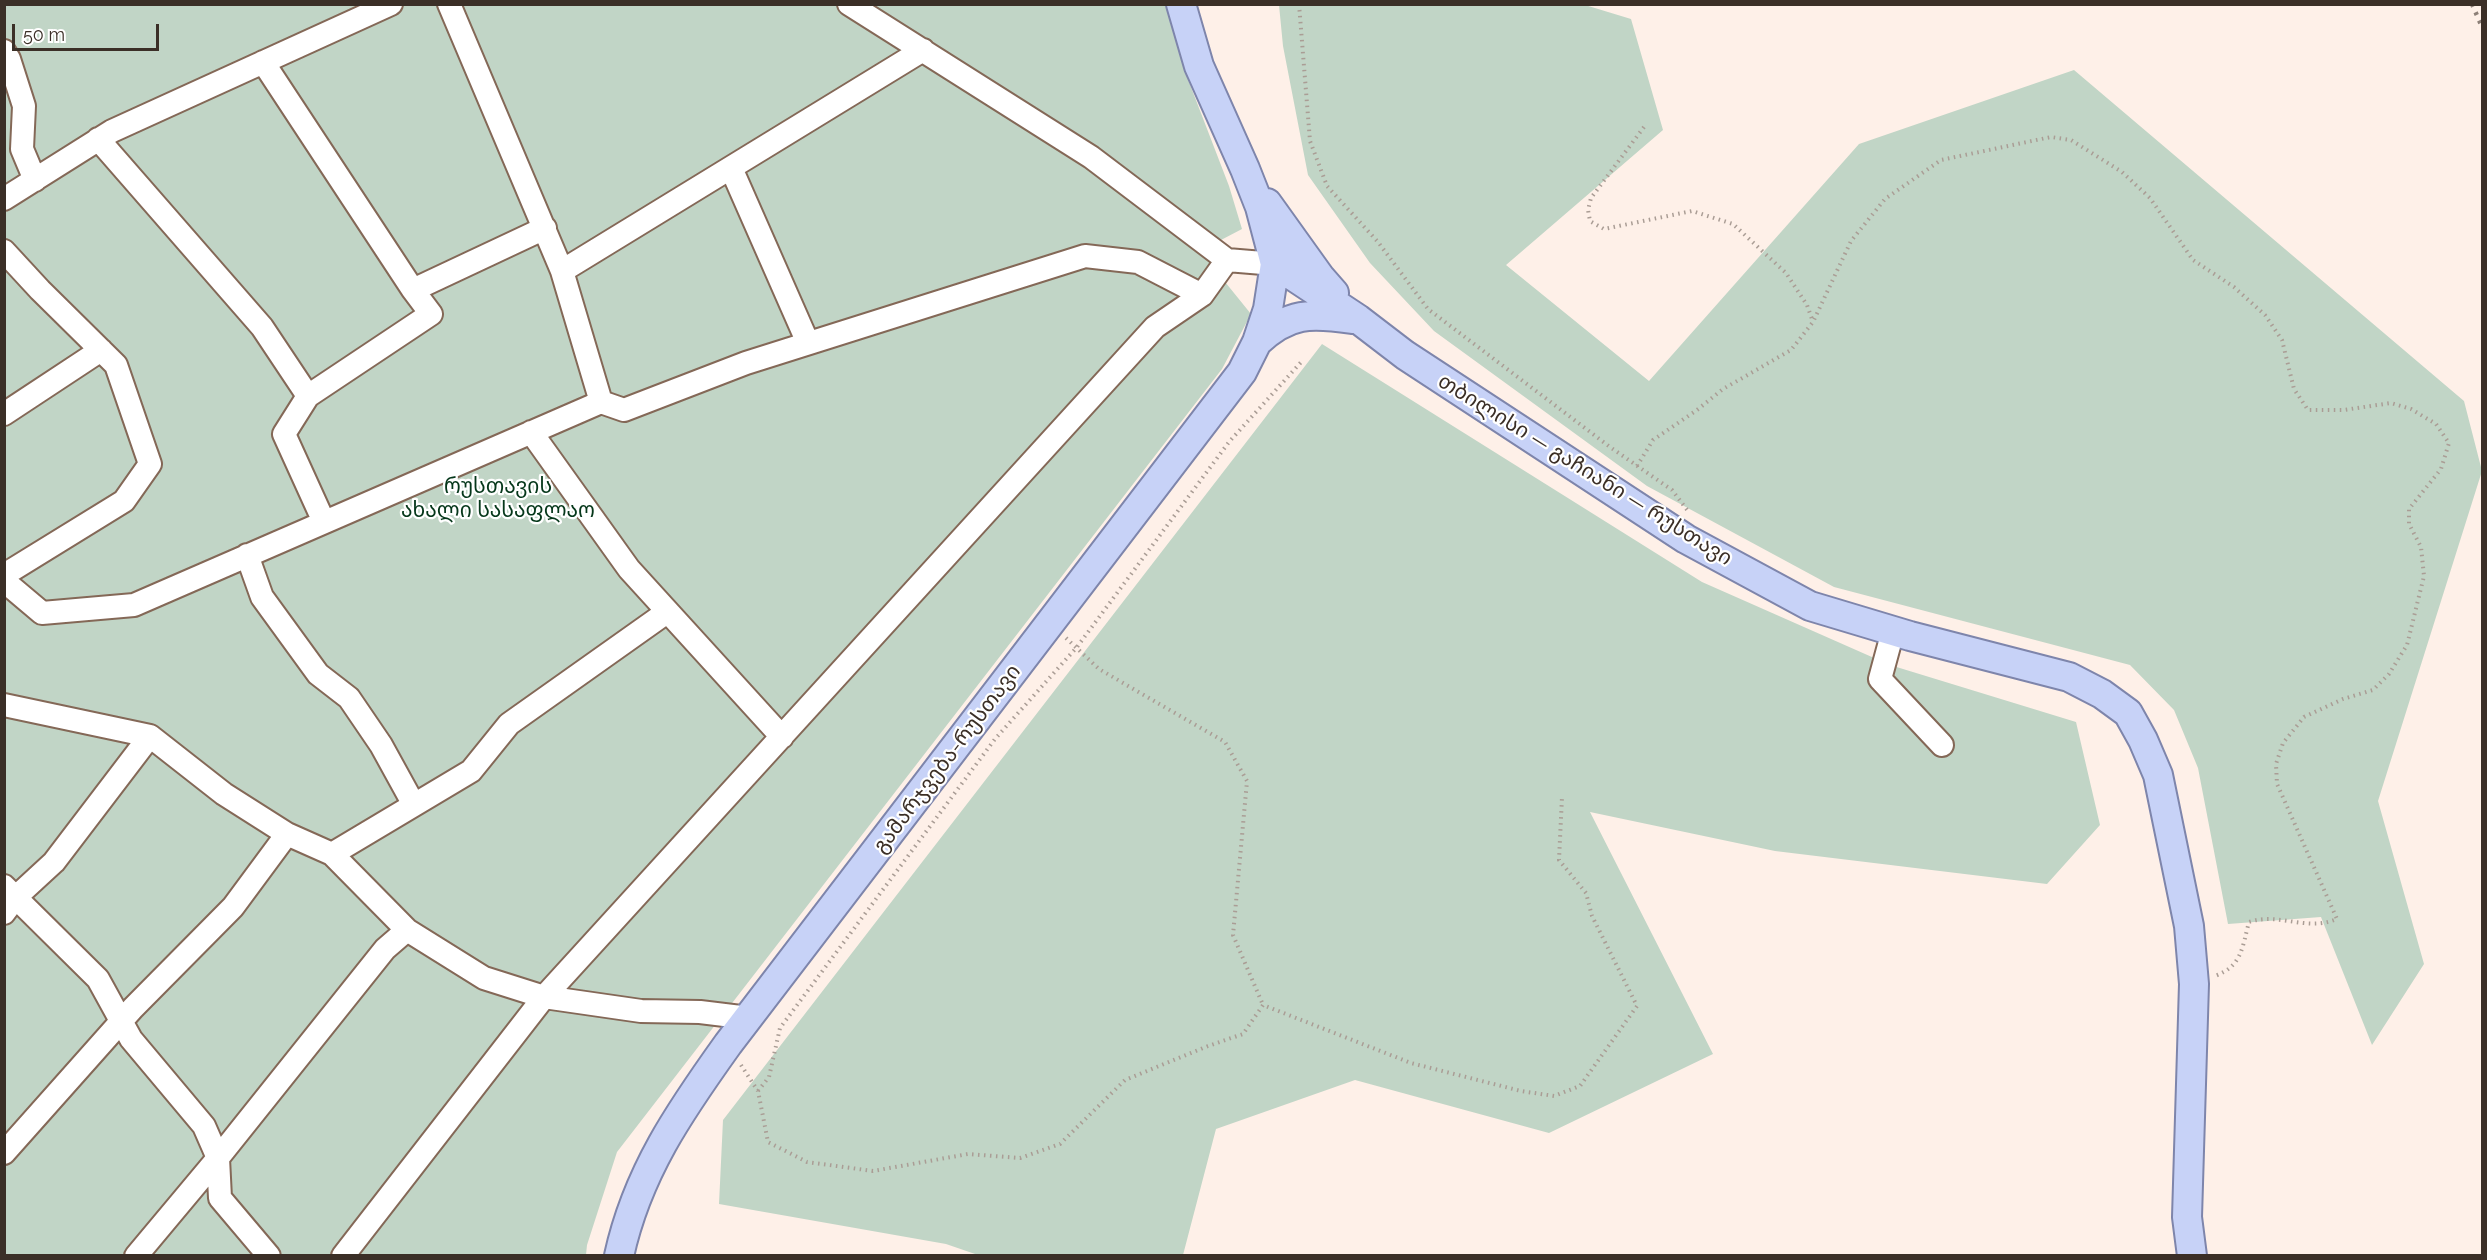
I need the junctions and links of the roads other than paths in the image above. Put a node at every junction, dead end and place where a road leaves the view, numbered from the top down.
1 (391, 4) edge
2 (449, 4) edge
3 (849, 4) edge
4 (1181, 4) edge
5 (923, 50) junction
6 (4, 51) edge
7 (263, 62) junction
8 (98, 140) junction
9 (730, 168) junction
10 (1245, 169) junction
11 (35, 180) junction
12 (4, 199) edge
13 (545, 228) junction
14 (4, 251) edge
15 (1227, 260) junction
16 (1275, 264) junction
17 (562, 271) junction
18 (413, 291) junction
19 (1202, 295) junction
20 (1358, 319) junction
21 (1257, 342) junction
22 (808, 344) junction
23 (101, 350) junction
24 (308, 396) junction
25 (601, 402) junction
26 (4, 414) edge
27 (531, 432) junction
28 (324, 522) junction
29 (247, 555) junction
30 (4, 575) edge
31 (4, 581) edge
32 (667, 612) junction
33 (1893, 631) junction
34 (4, 705) edge
35 (150, 736) junction
36 (782, 737) junction
37 (1942, 745) dead end
38 (414, 805) junction
39 (287, 834) junction
40 (332, 854) junction
41 (8, 899) edge
42 (407, 930) junction
43 (544, 998) junction
44 (749, 1018) junction
45 (121, 1022) junction
46 (4, 1153) edge
47 (218, 1158) junction
48 (135, 1256) edge
49 (269, 1256) edge
50 (343, 1256) edge
51 (619, 1256) edge
52 (2192, 1256) edge

1 - 7 street
2 - 13 street
3 - 5 street
4 - 10 main road
5 - 9 street
5 - 15 street
6 - 11 street
7 - 8 street
7 - 18 street
8 - 11 street
8 - 24 street
9 - 17 street
9 - 22 street
10 - 16 main road
10 - 20 main road
11 - 12 street
13 - 17 street
13 - 18 street
14 - 23 street
15 - 16 street
15 - 19 street
16 - 20 main road, თბილისი — გაჩიანი — რუსთავი
16 - 21 main road, გამარჯვება-რუსთავი
17 - 25 street
18 - 24 street
19 - 22 street
19 - 36 street
20 - 21 main road
20 - 33 main road, თბილისი — გაჩიანი — რუსთავი
21 - 44 main road, გამარჯვება-რუსთავი
22 - 25 street
23 - 26 street
23 - 30 street
24 - 28 street
25 - 27 street
27 - 28 street
27 - 32 street
28 - 29 street
29 - 31 street
29 - 38 street
32 - 36 street
32 - 38 street
33 - 37 street
33 - 52 main road, თბილისი — გაჩიანი — რუსთავი
34 - 35 street
35 - 39 street
35 - 41 street
36 - 43 street
38 - 40 street
39 - 40 street
39 - 45 street
40 - 42 street
41 - 45 street
42 - 43 street
42 - 47 street
43 - 44 street
43 - 50 street
44 - 51 main road, გამარჯვება-რუსთავი
45 - 46 street
45 - 47 street
47 - 48 street
47 - 49 street

